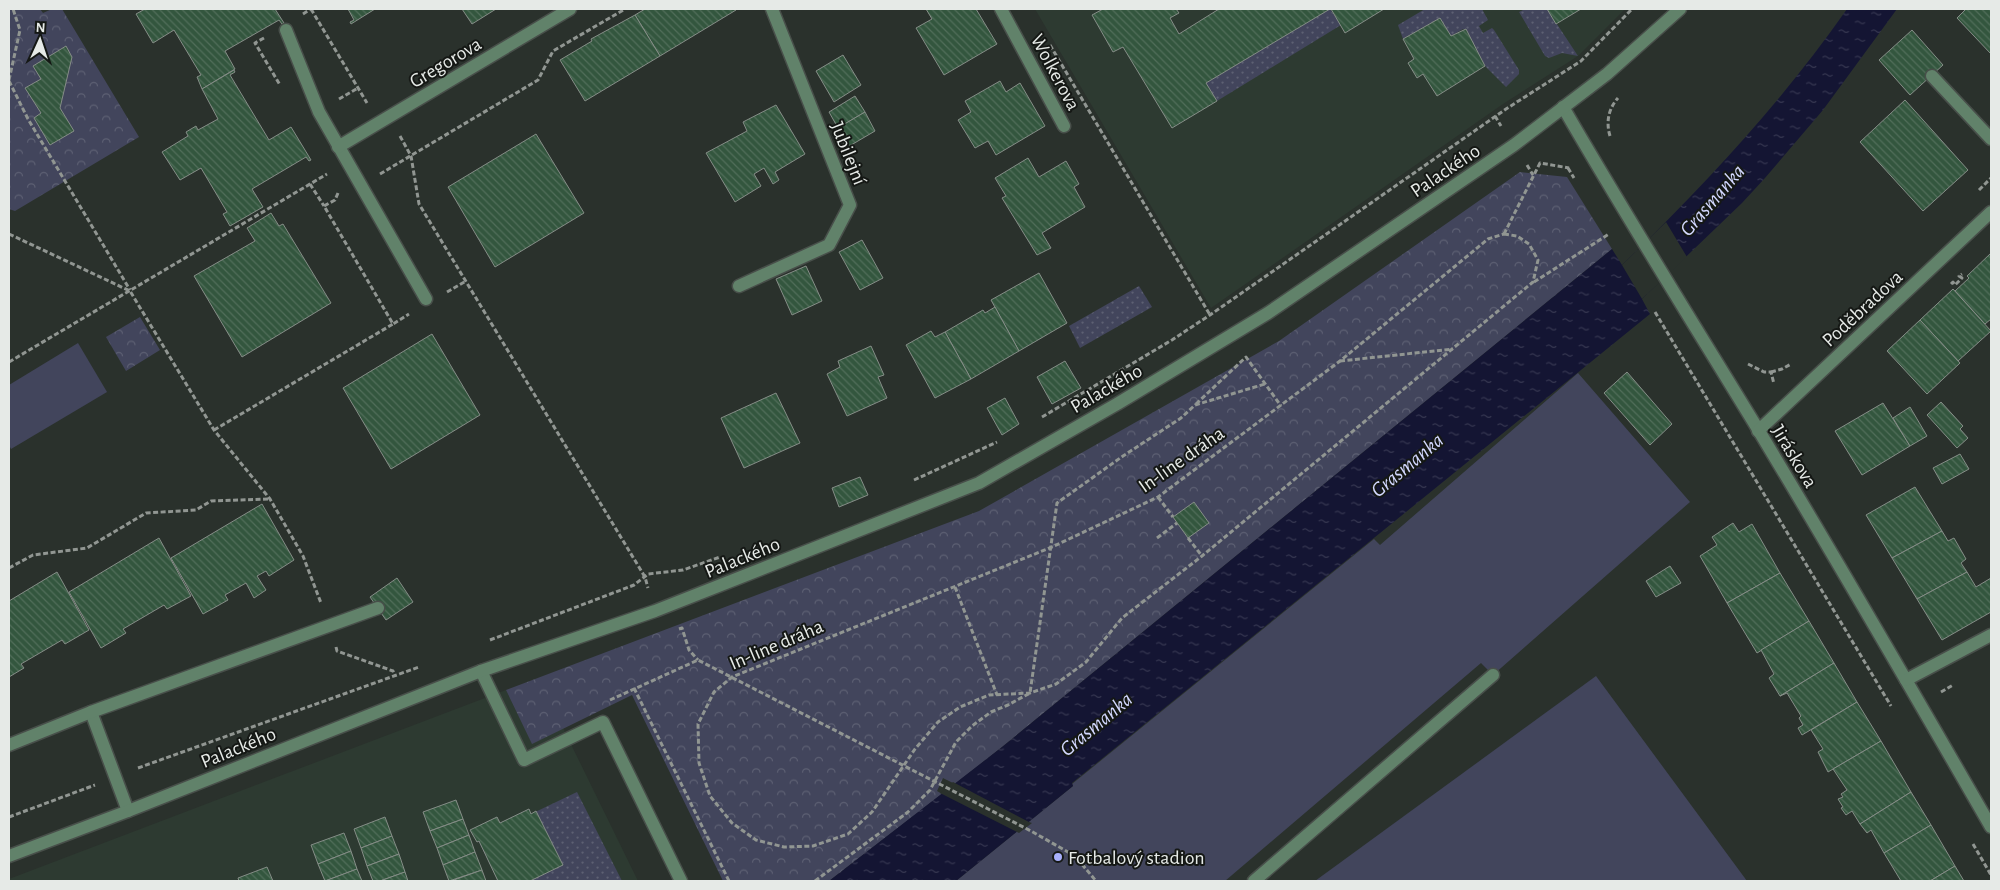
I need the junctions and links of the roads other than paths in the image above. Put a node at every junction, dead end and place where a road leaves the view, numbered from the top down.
1 (570, 9) edge
2 (772, 9) edge
3 (1001, 9) edge
4 (1680, 9) edge
5 (286, 30) dead end
6 (1932, 76) dead end
7 (1563, 107) junction
8 (1064, 126) dead end
9 (1991, 140) edge
10 (338, 147) junction
11 (1991, 212) edge
12 (739, 286) dead end
13 (426, 299) dead end
14 (1758, 431) junction
15 (378, 608) dead end
16 (1991, 635) edge
17 (481, 671) junction
18 (1493, 675) dead end
19 (1906, 680) junction
20 (91, 712) junction
21 (9, 744) edge
22 (128, 811) junction
23 (1991, 827) edge
24 (9, 856) edge
25 (681, 881) edge
26 (1254, 881) edge

1 - 10 street, Gregorova
2 - 12 street, Jubilejní
3 - 8 street, Wolkerova
4 - 7 street, Palackého
5 - 10 street
6 - 9 street
7 - 14 street, Jiráskova
7 - 17 street, Palackého
10 - 13 street
11 - 14 street, Poděbradova
14 - 19 street, Jiráskova
15 - 20 street
16 - 19 street
17 - 22 street, Palackého
17 - 25 street
18 - 26 street
19 - 23 street, Jiráskova
20 - 21 street
20 - 22 street
22 - 24 street, Palackého

